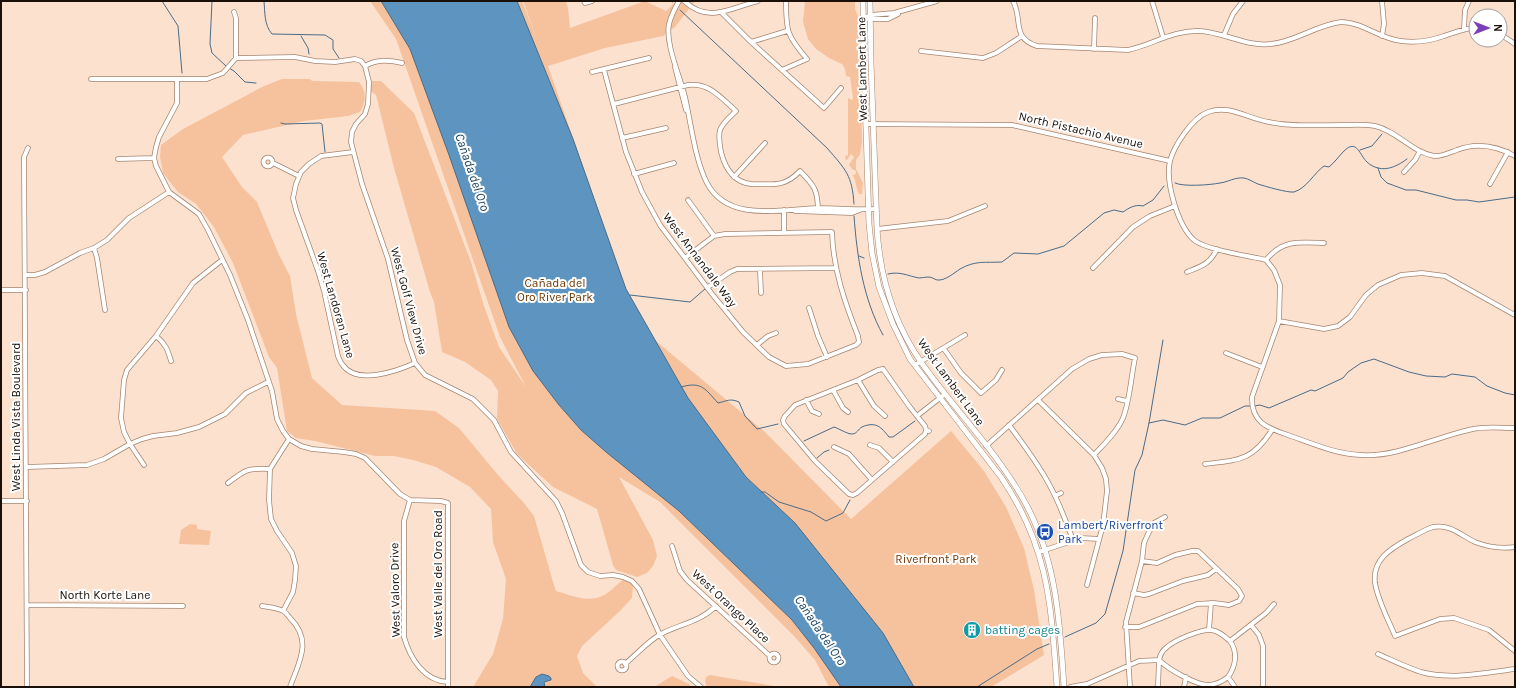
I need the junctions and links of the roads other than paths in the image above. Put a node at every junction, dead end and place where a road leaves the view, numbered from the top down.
1 (592, 1) edge
2 (679, 1) edge
3 (684, 1) edge
4 (758, 1) edge
5 (786, 1) edge
6 (863, 1) edge
7 (870, 1) edge
8 (937, 1) edge
9 (1014, 1) edge
10 (1152, 1) edge
11 (1243, 1) edge
12 (1382, 1) edge
13 (1469, 1) edge
14 (585, 2) edge
15 (234, 12) dead end
16 (721, 12) junction
17 (863, 18) junction
18 (871, 18) junction
19 (1095, 18) dead end
20 (1464, 29) junction
21 (1468, 29) edge
22 (787, 31) junction
23 (1224, 35) junction
24 (1022, 36) junction
25 (1382, 36) junction
26 (1163, 37) junction
27 (751, 42) junction
28 (1094, 48) junction
29 (921, 51) dead end
30 (236, 58) junction
31 (649, 58) dead end
32 (402, 63) dead end
33 (365, 66) junction
34 (604, 70) junction
35 (782, 70) junction
36 (592, 72) dead end
37 (91, 79) dead end
38 (177, 80) junction
39 (681, 87) junction
40 (841, 88) dead end
41 (614, 104) junction
42 (873, 123) junction
43 (866, 124) junction
44 (666, 128) dead end
45 (622, 138) junction
46 (765, 143) dead end
47 (28, 148) dead end
48 (1420, 151) junction
49 (353, 152) junction
50 (1508, 152) junction
51 (1515, 156) edge
52 (154, 158) junction
53 (118, 159) dead end
54 (1170, 161) junction
55 (272, 163) dead end
56 (674, 163) dead end
57 (1404, 172) dead end
58 (634, 174) junction
59 (299, 176) junction
60 (734, 177) junction
61 (1490, 184) dead end
62 (169, 192) junction
63 (688, 200) dead end
64 (985, 206) dead end
65 (1175, 206) junction
66 (869, 209) junction
67 (876, 209) junction
68 (784, 210) junction
69 (818, 210) junction
70 (877, 229) junction
71 (784, 233) junction
72 (714, 236) junction
73 (1324, 244) dead end
74 (94, 248) junction
75 (1217, 249) junction
76 (686, 258) junction
77 (222, 260) junction
78 (1266, 260) junction
79 (836, 268) junction
80 (1093, 268) dead end
81 (760, 270) junction
82 (1187, 272) dead end
83 (25, 275) junction
84 (708, 287) junction
85 (1, 290) edge
86 (26, 290) junction
87 (760, 293) dead end
88 (809, 308) dead end
89 (105, 310) dead end
90 (1515, 315) edge
91 (1278, 321) junction
92 (776, 333) dead end
93 (965, 335) dead end
94 (156, 336) junction
95 (859, 342) junction
96 (864, 343) dead end
97 (757, 345) junction
98 (944, 348) junction
99 (1226, 353) dead end
100 (827, 357) junction
101 (171, 361) dead end
102 (920, 362) junction
103 (415, 363) junction
104 (915, 365) junction
105 (1262, 367) junction
106 (1002, 370) dead end
107 (858, 380) junction
108 (268, 382) junction
109 (833, 390) junction
110 (945, 394) junction
111 (940, 398) junction
112 (1118, 399) dead end
113 (806, 400) junction
114 (1038, 400) junction
115 (1127, 401) junction
116 (848, 412) dead end
117 (819, 414) dead end
118 (885, 416) dead end
119 (917, 416) junction
120 (1009, 425) junction
121 (1515, 428) edge
122 (1272, 430) junction
123 (289, 439) junction
124 (130, 444) junction
125 (870, 445) dead end
126 (986, 446) junction
127 (834, 447) dead end
128 (1094, 455) junction
129 (893, 462) junction
130 (1205, 464) dead end
131 (144, 465) dead end
132 (27, 467) junction
133 (270, 468) junction
134 (872, 480) junction
135 (228, 483) dead end
136 (1061, 493) dead end
137 (1055, 496) junction
138 (410, 500) junction
139 (1, 501) edge
140 (27, 501) junction
141 (1165, 517) dead end
142 (1099, 539) junction
143 (1073, 540) junction
144 (672, 546) dead end
145 (1515, 547) edge
146 (1045, 550) junction
147 (1039, 552) junction
148 (1142, 561) junction
149 (1216, 569) junction
150 (1087, 585) dead end
151 (1133, 593) junction
152 (1210, 603) junction
153 (1274, 604) dead end
154 (27, 605) junction
155 (183, 606) dead end
156 (262, 606) dead end
157 (716, 606) junction
158 (283, 611) junction
159 (1251, 625) junction
160 (1125, 627) junction
161 (1209, 630) junction
162 (660, 635) junction
163 (1230, 641) junction
164 (1515, 651) edge
165 (1378, 654) dead end
166 (770, 656) dead end
167 (1159, 660) junction
168 (625, 664) dead end
169 (1128, 666) junction
170 (1515, 669) edge
171 (1186, 677) junction
172 (1228, 677) junction
173 (448, 685) edge
174 (1211, 686) edge
175 (27, 687) edge
176 (290, 687) edge
177 (701, 687) edge
178 (1057, 687) edge
179 (1064, 687) edge
180 (1070, 687) edge
181 (1130, 687) edge
182 (1158, 687) edge
183 (1184, 687) edge
184 (1235, 687) edge
185 (1263, 687) edge

1 - 14 street
2 - 39 street
3 - 16 street
4 - 16 street
5 - 22 street
6 - 17 main road, West Lambert Lane
7 - 18 main road, West Lambert Lane
8 - 18 street
9 - 24 street
10 - 26 street
11 - 23 street
12 - 25 street
13 - 20 street
15 - 30 street
16 - 27 street
17 - 18 street
17 - 43 main road, West Lambert Lane
18 - 42 main road, West Lambert Lane
19 - 28 street
20 - 21 street
20 - 25 street
22 - 27 street
22 - 35 street
23 - 25 street
23 - 26 street
24 - 28 street
24 - 29 street
26 - 28 street
27 - 35 street
30 - 33 street
30 - 38 street
31 - 34 street
32 - 33 street
33 - 49 street, West Golf View Drive
34 - 36 street
34 - 41 street, West Annandale Way
35 - 40 street
37 - 38 street
38 - 52 street
39 - 41 street
39 - 60 street
39 - 68 street
41 - 45 street, West Annandale Way
42 - 43 street, North Pistachio Avenue
42 - 54 street, North Pistachio Avenue
42 - 67 main road, West Lambert Lane
43 - 66 main road, West Lambert Lane
44 - 45 street
45 - 58 street, West Annandale Way
46 - 60 street
47 - 83 street, West Linda Vista Boulevard
48 - 50 street
48 - 54 street
48 - 57 street
49 - 59 street, West Landoran Lane
49 - 103 street, West Golf View Drive
50 - 51 street
50 - 61 street
52 - 53 street
52 - 62 street
54 - 65 street
55 - 59 street
56 - 58 street
58 - 76 street, West Annandale Way
59 - 103 street, West Landoran Lane
60 - 69 street
62 - 74 street
62 - 77 street
63 - 72 street
64 - 70 street
65 - 75 street
65 - 80 street
66 - 67 street
66 - 69 street
66 - 104 main road, West Lambert Lane
67 - 70 main road, West Lambert Lane
68 - 69 street
68 - 71 street
70 - 102 main road, West Lambert Lane
71 - 72 street
71 - 79 street
72 - 76 street
73 - 78 street
74 - 83 street
74 - 89 street
75 - 78 street
75 - 82 street
76 - 84 street, West Annandale Way
77 - 94 street
77 - 108 street
78 - 91 street
79 - 81 street
79 - 95 street
81 - 84 street
81 - 87 street
83 - 86 street, West Linda Vista Boulevard
84 - 97 street, West Annandale Way
85 - 86 street
86 - 132 street, West Linda Vista Boulevard
88 - 100 street
90 - 91 street
91 - 105 street
92 - 97 street
93 - 98 street
94 - 101 street
94 - 124 street
95 - 96 street
95 - 100 street, West Annandale Way
97 - 100 street, West Annandale Way
98 - 102 street
98 - 106 street
99 - 105 street
102 - 104 street
102 - 110 main road, West Lambert Lane
103 - 162 street, West Golf View Drive
104 - 111 main road, West Lambert Lane
105 - 122 street
107 - 109 street
107 - 118 street
107 - 119 street
108 - 123 street
108 - 124 street
109 - 113 street
109 - 116 street
110 - 111 street
110 - 126 main road, West Lambert Lane
111 - 119 street
111 - 147 main road, West Lambert Lane
112 - 115 street
113 - 117 street
113 - 134 street
114 - 115 street
114 - 120 street
114 - 128 street
115 - 128 street
119 - 129 street
120 - 126 street
120 - 137 street
121 - 122 street
122 - 130 street
123 - 133 street
123 - 138 street
124 - 131 street
124 - 132 street
125 - 129 street
126 - 146 main road, West Lambert Lane
127 - 134 street
128 - 142 street
129 - 134 street
132 - 140 street, West Linda Vista Boulevard
133 - 135 street
133 - 158 street
136 - 137 street
137 - 143 street
138 - 173 street, West Valoro Drive
138 - 173 street, West Valle del Oro Road
139 - 140 street
140 - 154 street, West Linda Vista Boulevard
141 - 148 street
142 - 143 street
142 - 150 street
143 - 146 street
144 - 157 street, West Orango Place
145 - 164 street
146 - 147 street
146 - 179 main road, West Lambert Lane
147 - 178 main road, West Lambert Lane
148 - 149 street
148 - 151 street
149 - 151 street
149 - 152 street
151 - 160 street
152 - 160 street
152 - 161 street
153 - 159 street
154 - 155 street, North Korte Lane
154 - 175 street, West Linda Vista Boulevard
156 - 158 street
157 - 162 street
157 - 166 street, West Orango Place
158 - 176 street
159 - 163 street
159 - 185 street
160 - 169 street
161 - 163 street
161 - 167 street
162 - 168 street
162 - 177 street, West Golf View Drive
163 - 172 street
165 - 170 street
167 - 169 street
167 - 171 street
167 - 182 street
169 - 180 street
169 - 181 street
171 - 174 street
171 - 183 street
172 - 174 street
172 - 184 street

